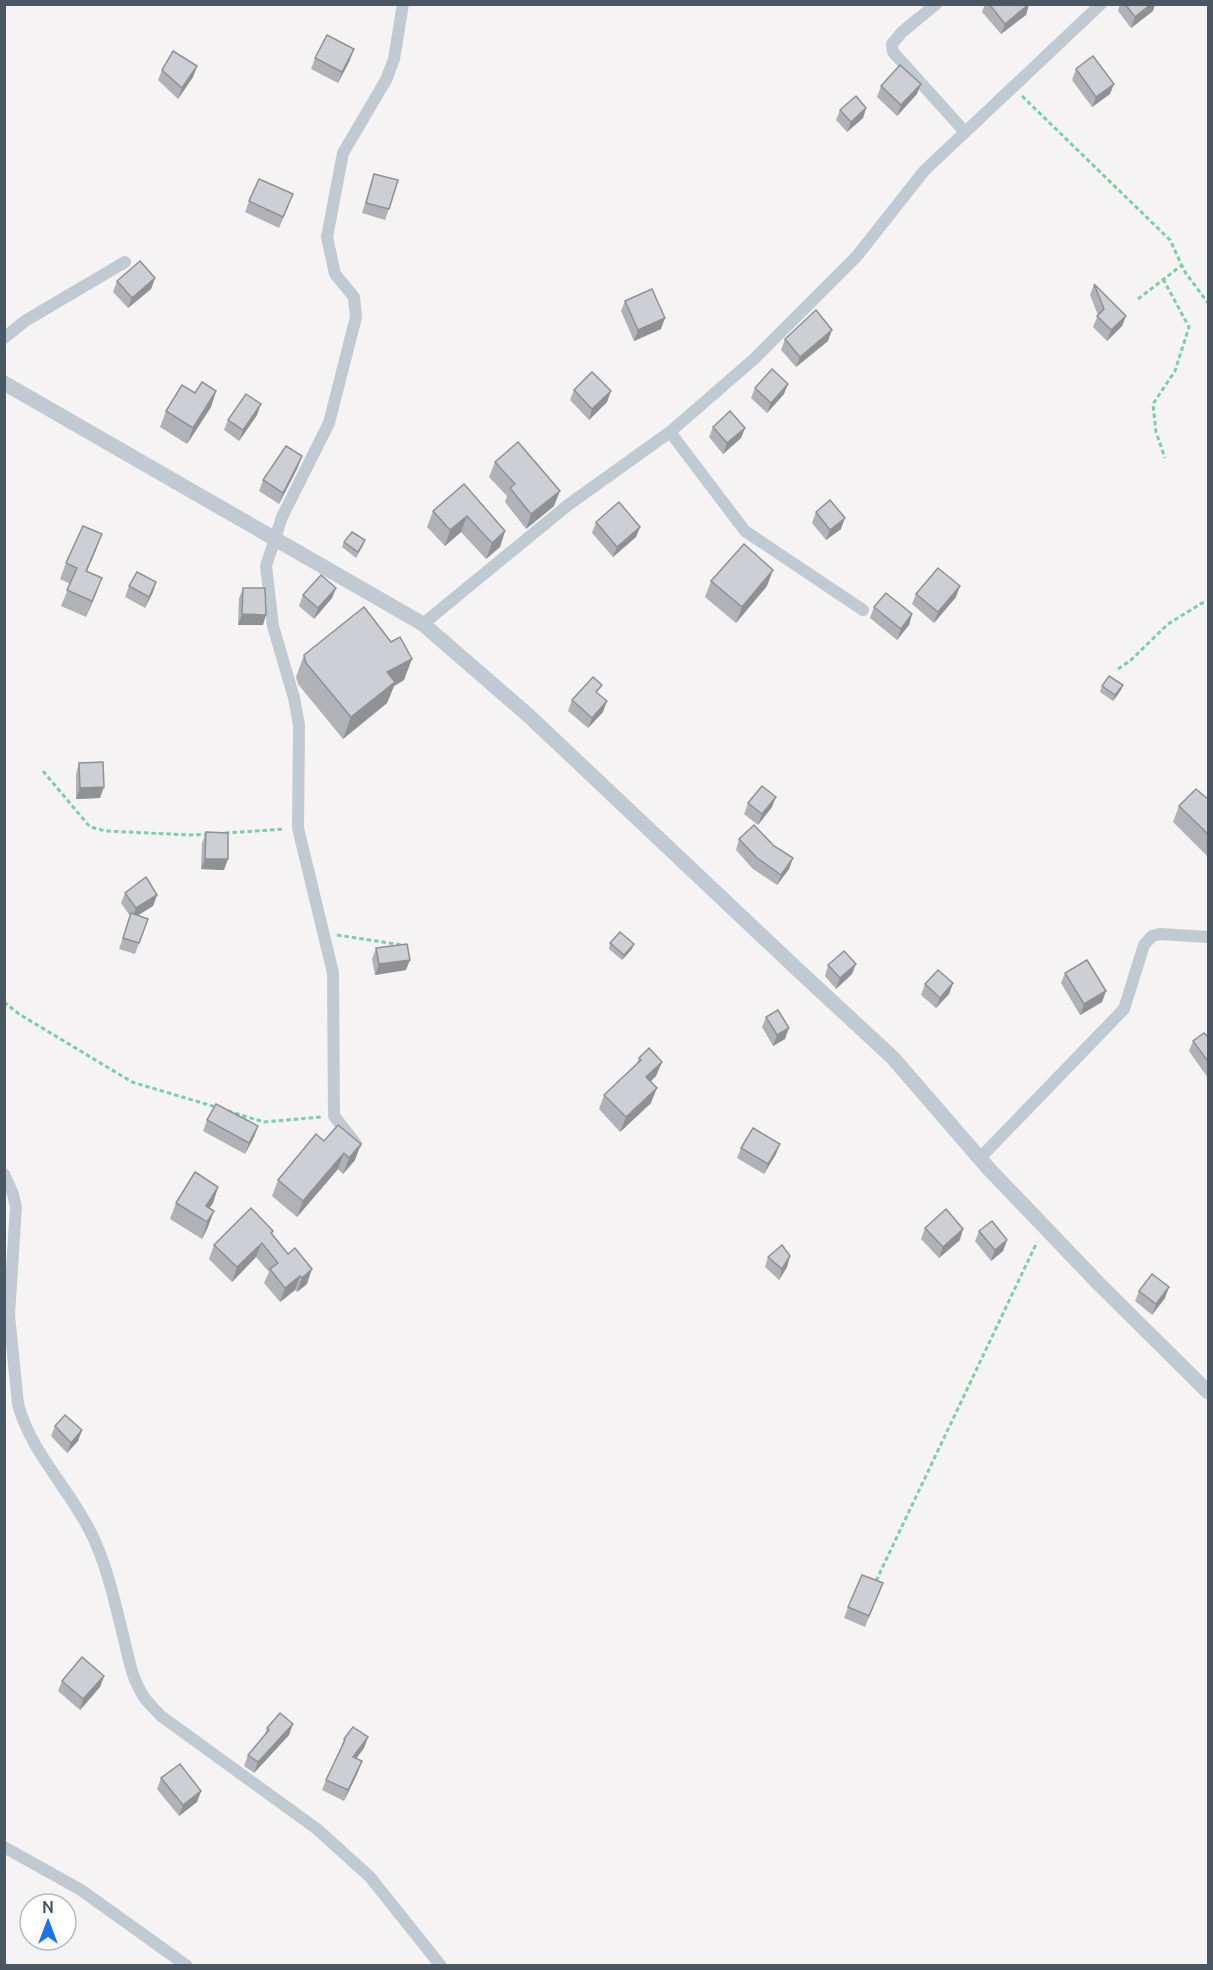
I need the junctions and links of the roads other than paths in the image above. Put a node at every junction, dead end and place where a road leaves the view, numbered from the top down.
1 (403, 4) edge
2 (936, 4) edge
3 (1101, 4) edge
4 (965, 132) junction
5 (125, 262) dead end
6 (4, 338) edge
7 (4, 383) edge
8 (670, 432) junction
9 (275, 538) junction
10 (863, 610) dead end
11 (423, 624) junction
12 (1209, 937) edge
13 (358, 1148) edge
14 (980, 1158) junction
15 (4, 1174) edge
16 (8, 1260) edge
17 (1209, 1392) edge
18 (4, 1847) edge
19 (187, 1965) edge
20 (441, 1965) edge

1 - 9 street
2 - 4 street
3 - 4 street
4 - 8 street
5 - 6 street
7 - 9 street
8 - 10 street
8 - 11 street
9 - 11 street
9 - 13 street
11 - 14 street
12 - 14 street
14 - 17 street
15 - 16 street
16 - 20 street
18 - 19 street

